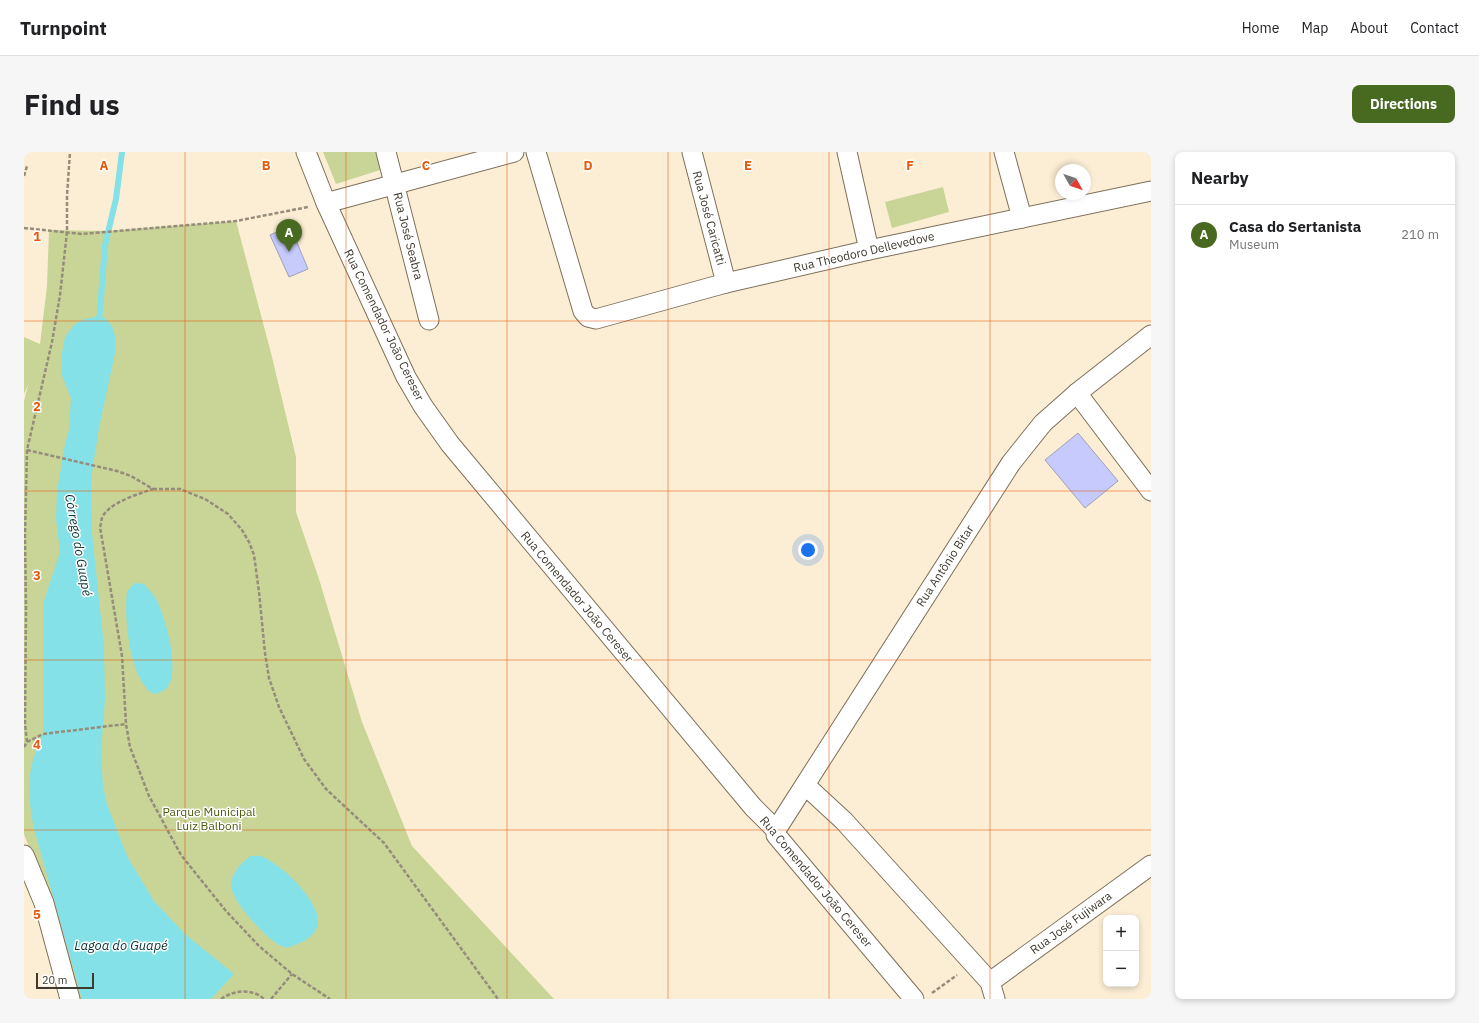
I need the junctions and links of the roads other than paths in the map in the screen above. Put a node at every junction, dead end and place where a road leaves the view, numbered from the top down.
1 (306, 152) edge
2 (386, 152) edge
3 (514, 152) edge
4 (536, 152) edge
5 (692, 152) edge
6 (847, 152) edge
7 (1004, 152) edge
8 (395, 185) junction
9 (1151, 191) edge
10 (326, 204) junction
11 (1022, 218) junction
12 (869, 250) junction
13 (726, 283) junction
14 (429, 320) dead end
15 (1151, 335) edge
16 (1077, 393) junction
17 (1151, 490) edge
18 (805, 785) junction
19 (776, 830) junction
20 (24, 855) edge
21 (1151, 865) edge
22 (993, 990) edge
23 (922, 997) edge
24 (70, 999) edge

1 - 10 street, Rua Comendador João Cereser
2 - 8 street, Rua José Seabra
3 - 8 street
4 - 13 street, Rua Theodoro Dellevedove
5 - 13 street, Rua José Caricatti
6 - 12 street
7 - 11 street
8 - 10 street
8 - 14 street, Rua José Seabra
9 - 11 street, Rua Theodoro Dellevedove
10 - 19 street, Rua Comendador João Cereser
11 - 12 street, Rua Theodoro Dellevedove
12 - 13 street, Rua Theodoro Dellevedove
15 - 16 street, Rua Antônio Bitar
16 - 17 street
16 - 18 street, Rua Antônio Bitar
18 - 19 street, Rua Antônio Bitar
18 - 22 street
19 - 23 street, Rua Comendador João Cereser
20 - 24 street
21 - 22 street, Rua José Fujiwara

